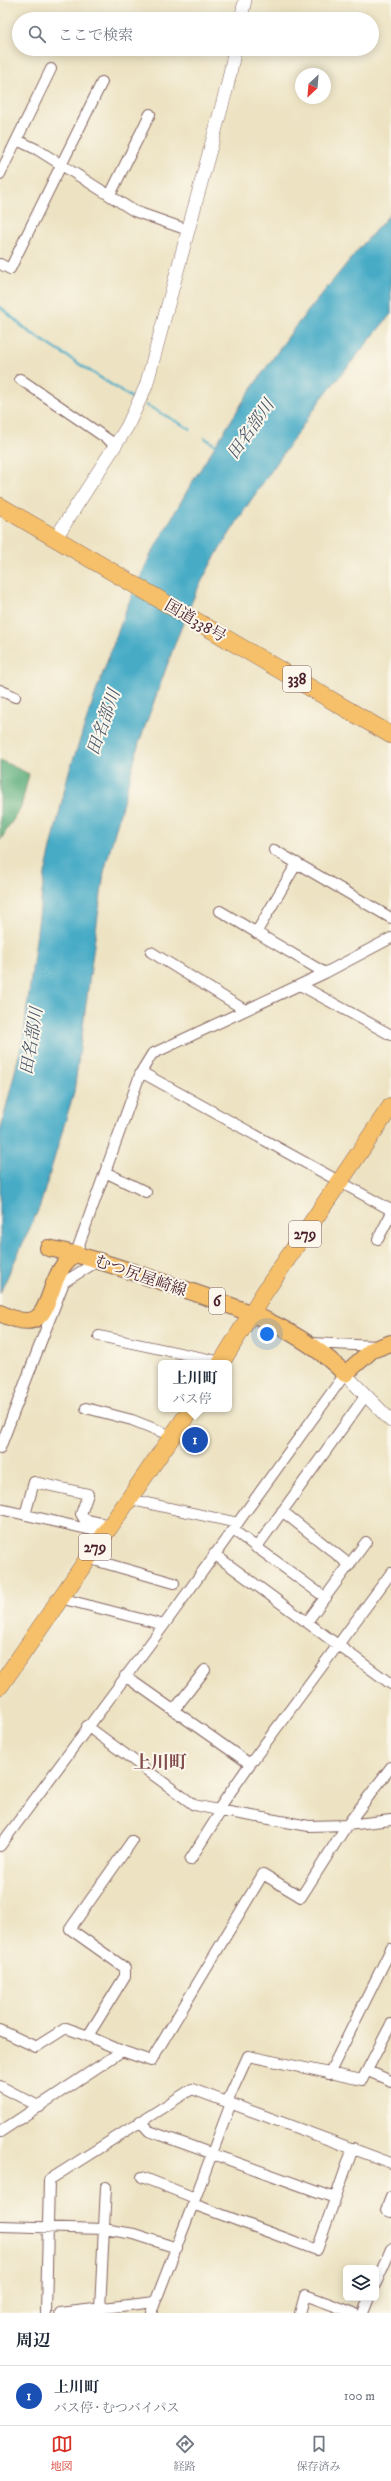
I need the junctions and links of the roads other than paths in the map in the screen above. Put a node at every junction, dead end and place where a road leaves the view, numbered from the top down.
1 (245, 0) edge
2 (242, 12) edge
3 (233, 56) edge
4 (51, 69) dead end
5 (102, 82) dead end
6 (150, 114) dead end
7 (17, 140) junction
8 (62, 166) junction
9 (0, 174) edge
10 (110, 195) junction
11 (188, 230) junction
12 (0, 264) edge
13 (20, 379) dead end
14 (116, 445) junction
15 (0, 506) edge
16 (55, 539) junction
17 (0, 690) edge
18 (15, 697) dead end
19 (391, 736) edge
20 (274, 850) dead end
21 (297, 863) junction
22 (220, 911) dead end
23 (391, 918) edge
24 (256, 933) junction
25 (391, 938) edge
26 (151, 952) dead end
27 (325, 973) junction
28 (300, 984) junction
29 (246, 1010) junction
30 (391, 1035) edge
31 (141, 1072) junction
32 (391, 1106) edge
33 (105, 1172) junction
34 (340, 1183) junction
35 (146, 1192) dead end
36 (391, 1210) edge
37 (391, 1214) edge
38 (378, 1239) dead end
39 (48, 1248) dead end
40 (76, 1253) junction
41 (98, 1260) junction
42 (253, 1313) junction
43 (5, 1316) edge
44 (99, 1336) dead end
45 (310, 1343) junction
46 (385, 1344) edge
47 (213, 1360) edge
48 (223, 1360) edge
49 (346, 1374) junction
50 (366, 1395) junction
51 (86, 1408) dead end
52 (188, 1412) edge
53 (391, 1421) edge
54 (172, 1436) junction
55 (0, 1448) edge
56 (128, 1499) junction
57 (0, 1509) edge
58 (282, 1511) junction
59 (25, 1515) junction
60 (236, 1526) junction
61 (107, 1529) junction
62 (366, 1542) dead end
63 (256, 1548) junction
64 (214, 1554) junction
65 (87, 1558) junction
66 (350, 1565) junction
67 (391, 1573) edge
68 (174, 1583) dead end
69 (60, 1598) junction
70 (326, 1598) junction
71 (307, 1622) junction
72 (164, 1625) junction
73 (338, 1645) junction
74 (204, 1670) dead end
75 (125, 1676) junction
76 (391, 1684) edge
77 (0, 1686) edge
78 (174, 1710) junction
79 (87, 1726) junction
80 (250, 1764) junction
81 (391, 1767) edge
82 (219, 1811) junction
83 (391, 1820) edge
84 (347, 1825) junction
85 (132, 1841) dead end
86 (0, 1846) edge
87 (190, 1860) dead end
88 (391, 1949) edge
89 (387, 1967) edge
90 (391, 2024) edge
91 (0, 2030) edge
92 (88, 2036) junction
93 (122, 2051) junction
94 (368, 2071) junction
95 (329, 2074) junction
96 (391, 2081) edge
97 (0, 2086) edge
98 (229, 2102) junction
99 (40, 2107) junction
100 (140, 2121) junction
101 (0, 2132) edge
102 (353, 2148) junction
103 (212, 2153) junction
104 (391, 2163) edge
105 (142, 2177) dead end
106 (106, 2187) dead end
107 (391, 2196) edge
108 (336, 2198) junction
109 (194, 2201) junction
110 (391, 2212) edge
111 (0, 2226) edge
112 (49, 2228) junction
113 (104, 2229) junction
114 (177, 2248) junction
115 (391, 2250) edge
116 (379, 2276) edge
117 (368, 2301) edge
118 (155, 2302) junction
119 (100, 2309) junction
120 (46, 2313) edge
121 (60, 2313) edge
122 (151, 2313) edge
123 (300, 2313) edge
124 (354, 2313) edge
125 (363, 2313) edge

1 - 2 street
3 - 11 street
4 - 7 street
5 - 8 street
6 - 10 street
7 - 8 street
7 - 9 street
8 - 10 street
8 - 12 street
10 - 11 street
11 - 14 street
13 - 14 street
14 - 16 street
15 - 16 highway, 国道338号 / 338
16 - 19 highway, 国道338号 / 338
17 - 18 street
20 - 21 street
21 - 23 street
21 - 24 street
22 - 24 street
24 - 27 street
25 - 27 street
26 - 29 street
27 - 28 street
28 - 29 street
28 - 30 street
29 - 31 street
31 - 33 street
31 - 34 street
32 - 34 highway, 279
33 - 35 street
33 - 40 street
34 - 36 street
34 - 42 highway, 279
37 - 38 street
39 - 40 main road, むつ尻屋崎線 / 6
40 - 41 main road, むつ尻屋崎線 / 6
40 - 43 main road, むつ尻屋崎線
41 - 42 main road, むつ尻屋崎線 / 6
41 - 55 street
42 - 45 main road, むつ尻屋崎線 / 6
42 - 48 highway, 279
44 - 47 street
45 - 46 street
45 - 49 main road, むつ尻屋崎線 / 6
46 - 49 main road
49 - 50 street
49 - 60 street
50 - 53 street
50 - 58 street
51 - 54 street
52 - 54 highway, 279
54 - 56 highway, 279
56 - 60 street
56 - 61 highway, 279
57 - 59 street
58 - 63 street
58 - 66 street
59 - 61 street
59 - 61 street
60 - 63 street
60 - 64 street
61 - 65 highway, 279
62 - 66 street
63 - 70 street
64 - 71 street
64 - 72 street
65 - 68 street
65 - 69 highway, 279
66 - 70 street
67 - 73 street
69 - 72 street
69 - 77 highway, 279
70 - 71 street
71 - 73 street
72 - 75 street
73 - 76 street
73 - 80 street
74 - 78 street
75 - 78 street
75 - 79 street
78 - 80 street
79 - 82 street
79 - 86 street
80 - 82 street
81 - 84 street
82 - 84 street
82 - 87 street
83 - 84 street
84 - 93 street
85 - 92 street
88 - 89 street
89 - 95 street
90 - 94 street
91 - 92 street
92 - 93 street
93 - 99 street
94 - 95 street
94 - 96 street
95 - 98 street
97 - 99 street
98 - 100 street
98 - 102 street
98 - 103 street
99 - 101 street
100 - 103 street
100 - 112 street
102 - 104 street
102 - 108 street
103 - 108 street
103 - 109 street
105 - 109 street
106 - 113 street
107 - 110 street
108 - 109 street
109 - 114 street
111 - 112 street
112 - 113 street
112 - 120 street
113 - 114 street
113 - 119 street
114 - 118 street
115 - 116 street
117 - 125 street
118 - 119 street
118 - 122 street
119 - 121 street
123 - 124 street

